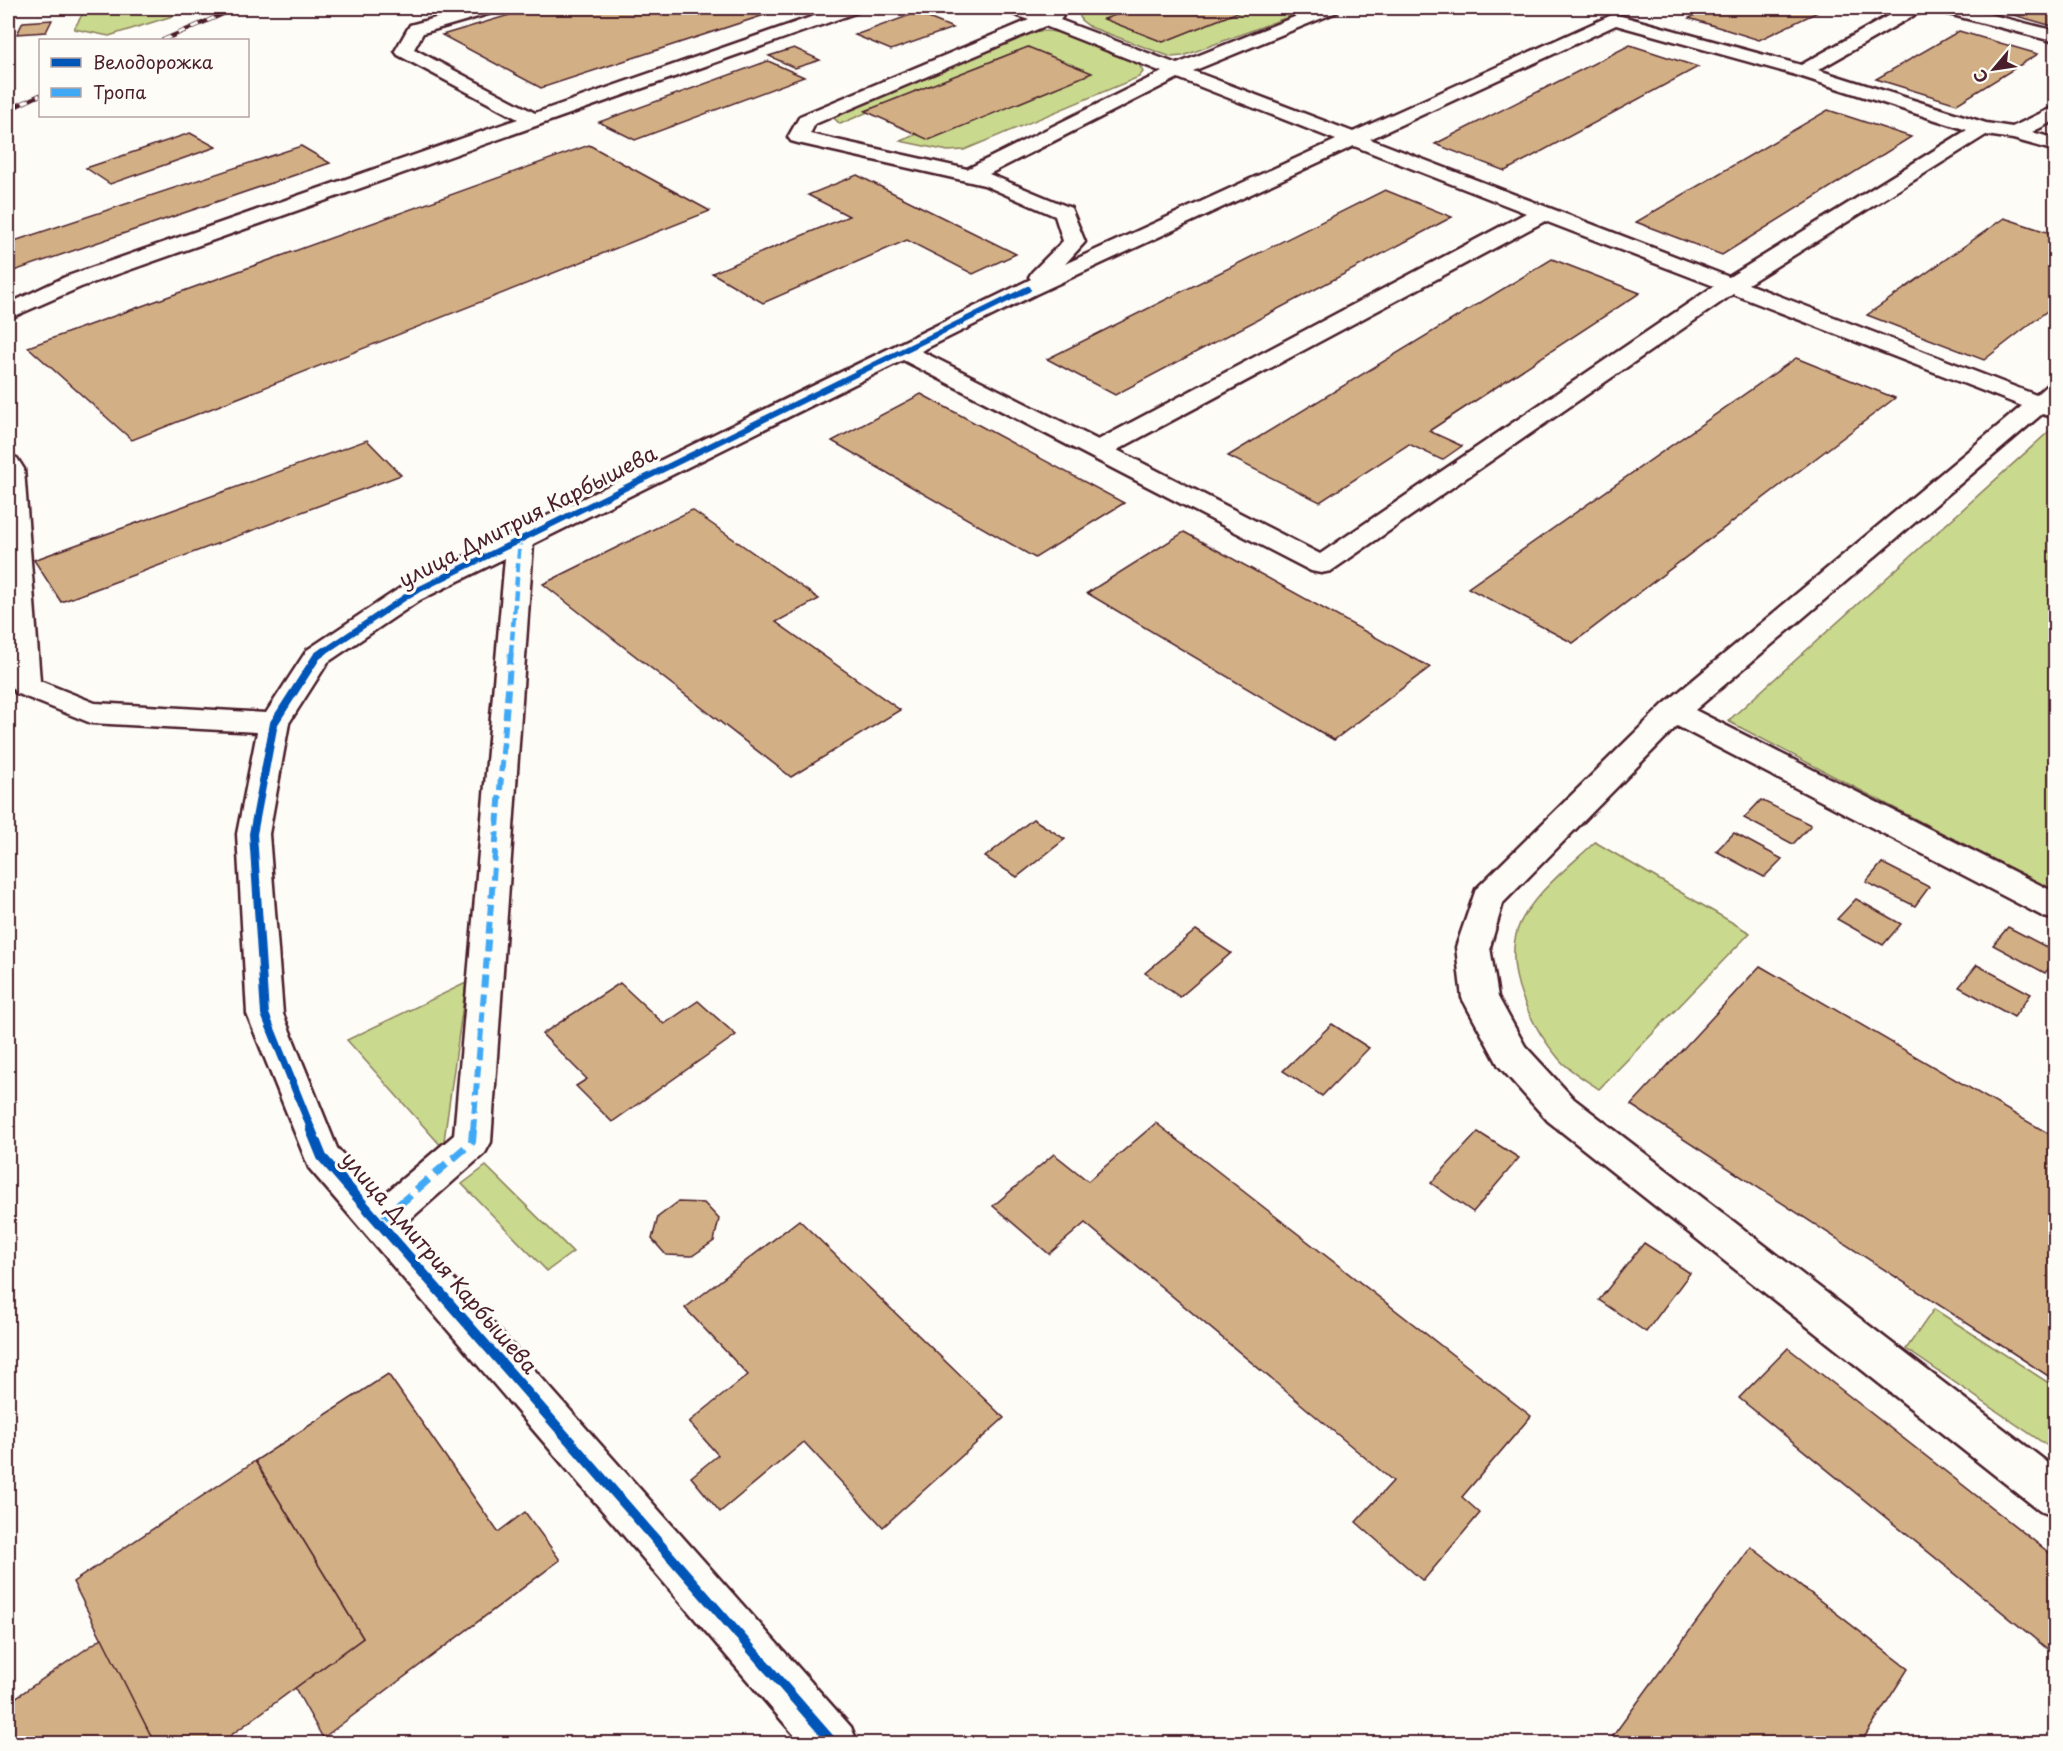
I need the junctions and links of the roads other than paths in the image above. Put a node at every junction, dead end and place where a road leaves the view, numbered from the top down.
1 (489, 8) edge
2 (852, 8) edge
3 (1014, 8) edge
4 (1076, 8) edge
5 (1331, 8) edge
6 (1636, 8) edge
7 (1919, 8) edge
8 (1947, 8) edge
9 (1044, 19) junction
10 (1614, 19) junction
11 (2055, 37) edge
12 (1179, 70) junction
13 (1803, 71) junction
14 (2055, 112) edge
15 (534, 120) junction
16 (1983, 129) junction
17 (2015, 132) junction
18 (1357, 139) junction
19 (2055, 145) edge
20 (969, 176) junction
21 (1545, 212) junction
22 (1731, 285) junction
23 (1028, 289) junction
24 (8, 312) edge
25 (904, 351) junction
26 (2050, 402) edge
27 (1098, 450) junction
28 (8, 463) edge
29 (520, 540) junction
30 (1674, 712) junction
31 (274, 723) junction
32 (2055, 908) edge
33 (380, 1221) junction
34 (2055, 1496) edge
35 (834, 1743) edge

1 - 15 street
2 - 15 street
3 - 9 street
4 - 9 street
5 - 12 street
6 - 10 street, улица Дмитрия Карбышева
7 - 13 street
8 - 11 street
9 - 12 street
9 - 20 street
10 - 13 street
10 - 18 street, улица Дмитрия Карбышева
12 - 18 street
12 - 20 street
13 - 16 street
14 - 17 street
15 - 24 street
16 - 17 street
16 - 22 street
17 - 19 street
18 - 21 street
18 - 23 street, улица Дмитрия Карбышева
20 - 23 street
21 - 22 street
21 - 27 street
22 - 26 street
22 - 27 street
23 - 25 street, улица Дмитрия Карбышева
25 - 27 street
25 - 29 street, улица Дмитрия Карбышева
26 - 30 street
28 - 31 street
29 - 31 street, улица Дмитрия Карбышева
29 - 33 street
30 - 32 street
30 - 34 street
31 - 33 street, улица Дмитрия Карбышева
33 - 35 street, улица Дмитрия Карбышева

